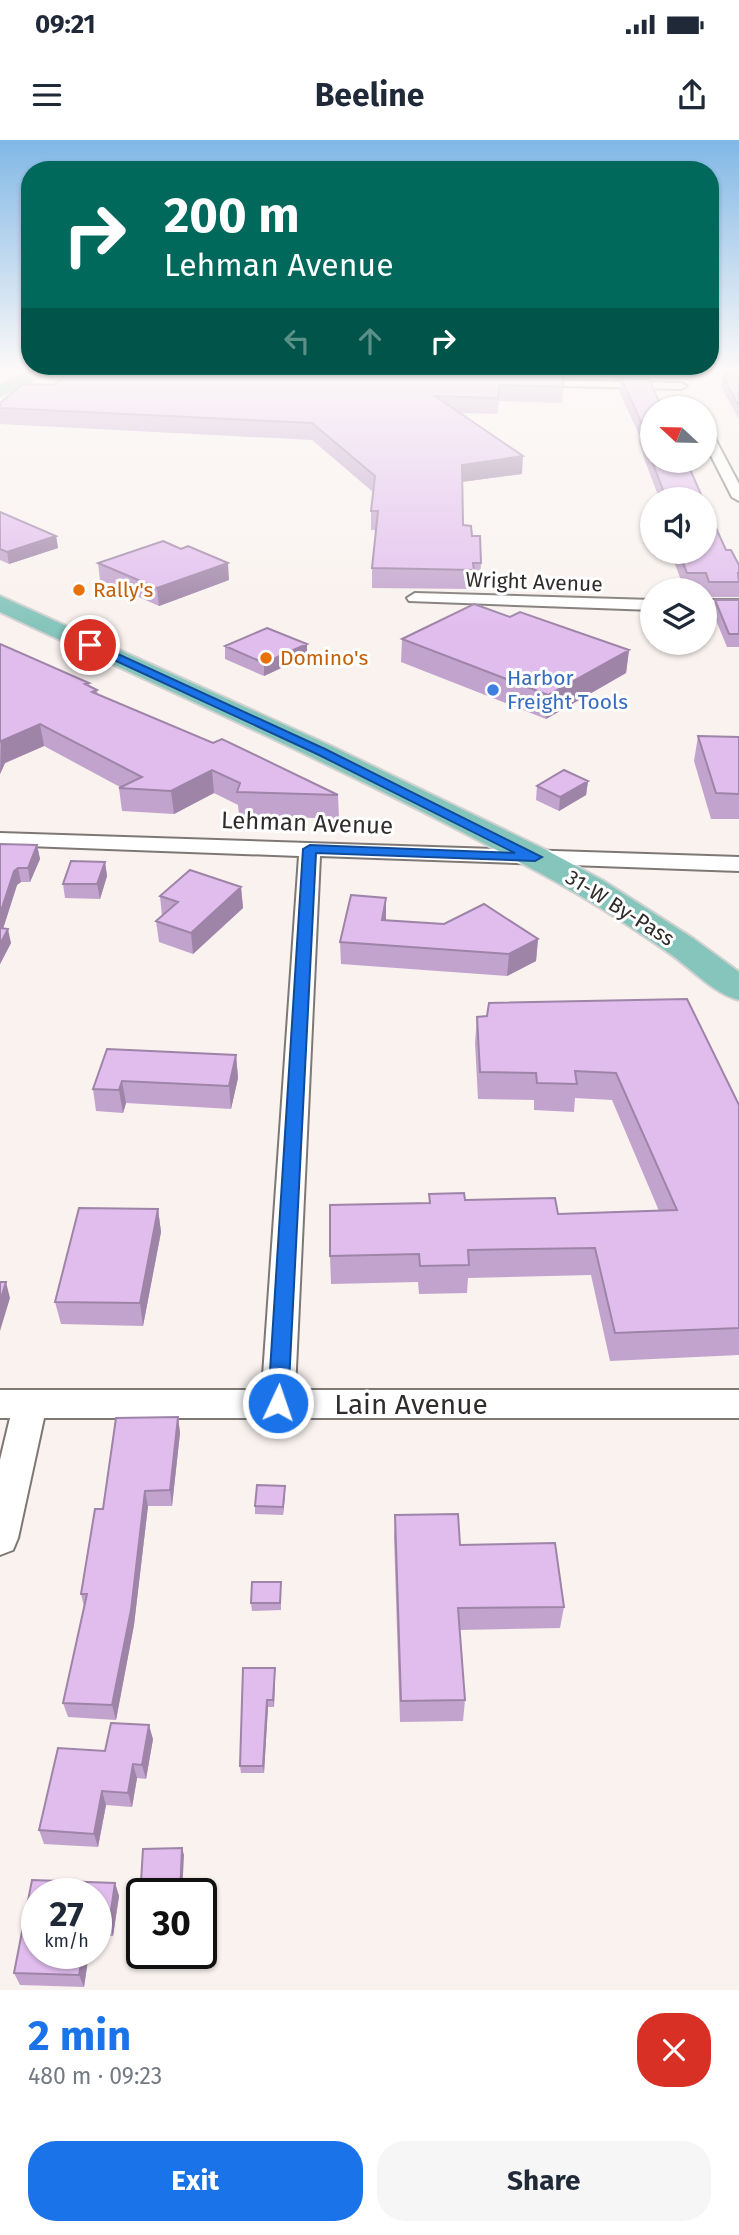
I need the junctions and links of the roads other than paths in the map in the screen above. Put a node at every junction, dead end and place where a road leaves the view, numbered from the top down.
1 (718, 456) edge
2 (739, 497) edge
3 (415, 598) dead end
4 (0, 603) edge
5 (640, 605) edge
6 (717, 605) edge
7 (739, 606) edge
8 (0, 839) edge
9 (310, 849) junction
10 (535, 857) junction
11 (739, 863) edge
12 (739, 989) edge
13 (278, 1403) junction
14 (15, 1404) edge
15 (739, 1404) edge
16 (0, 1538) edge

1 - 2 street
3 - 5 street, Wright Avenue
4 - 10 main road, 31-W By-Pass
6 - 7 street
8 - 9 street, Lehman Avenue
9 - 10 street, Lehman Avenue
9 - 13 street
10 - 11 street, Lehman Avenue
10 - 12 main road, 31-W By-Pass
13 - 14 street, Lain Avenue
13 - 15 street, Lain Avenue
14 - 16 street

